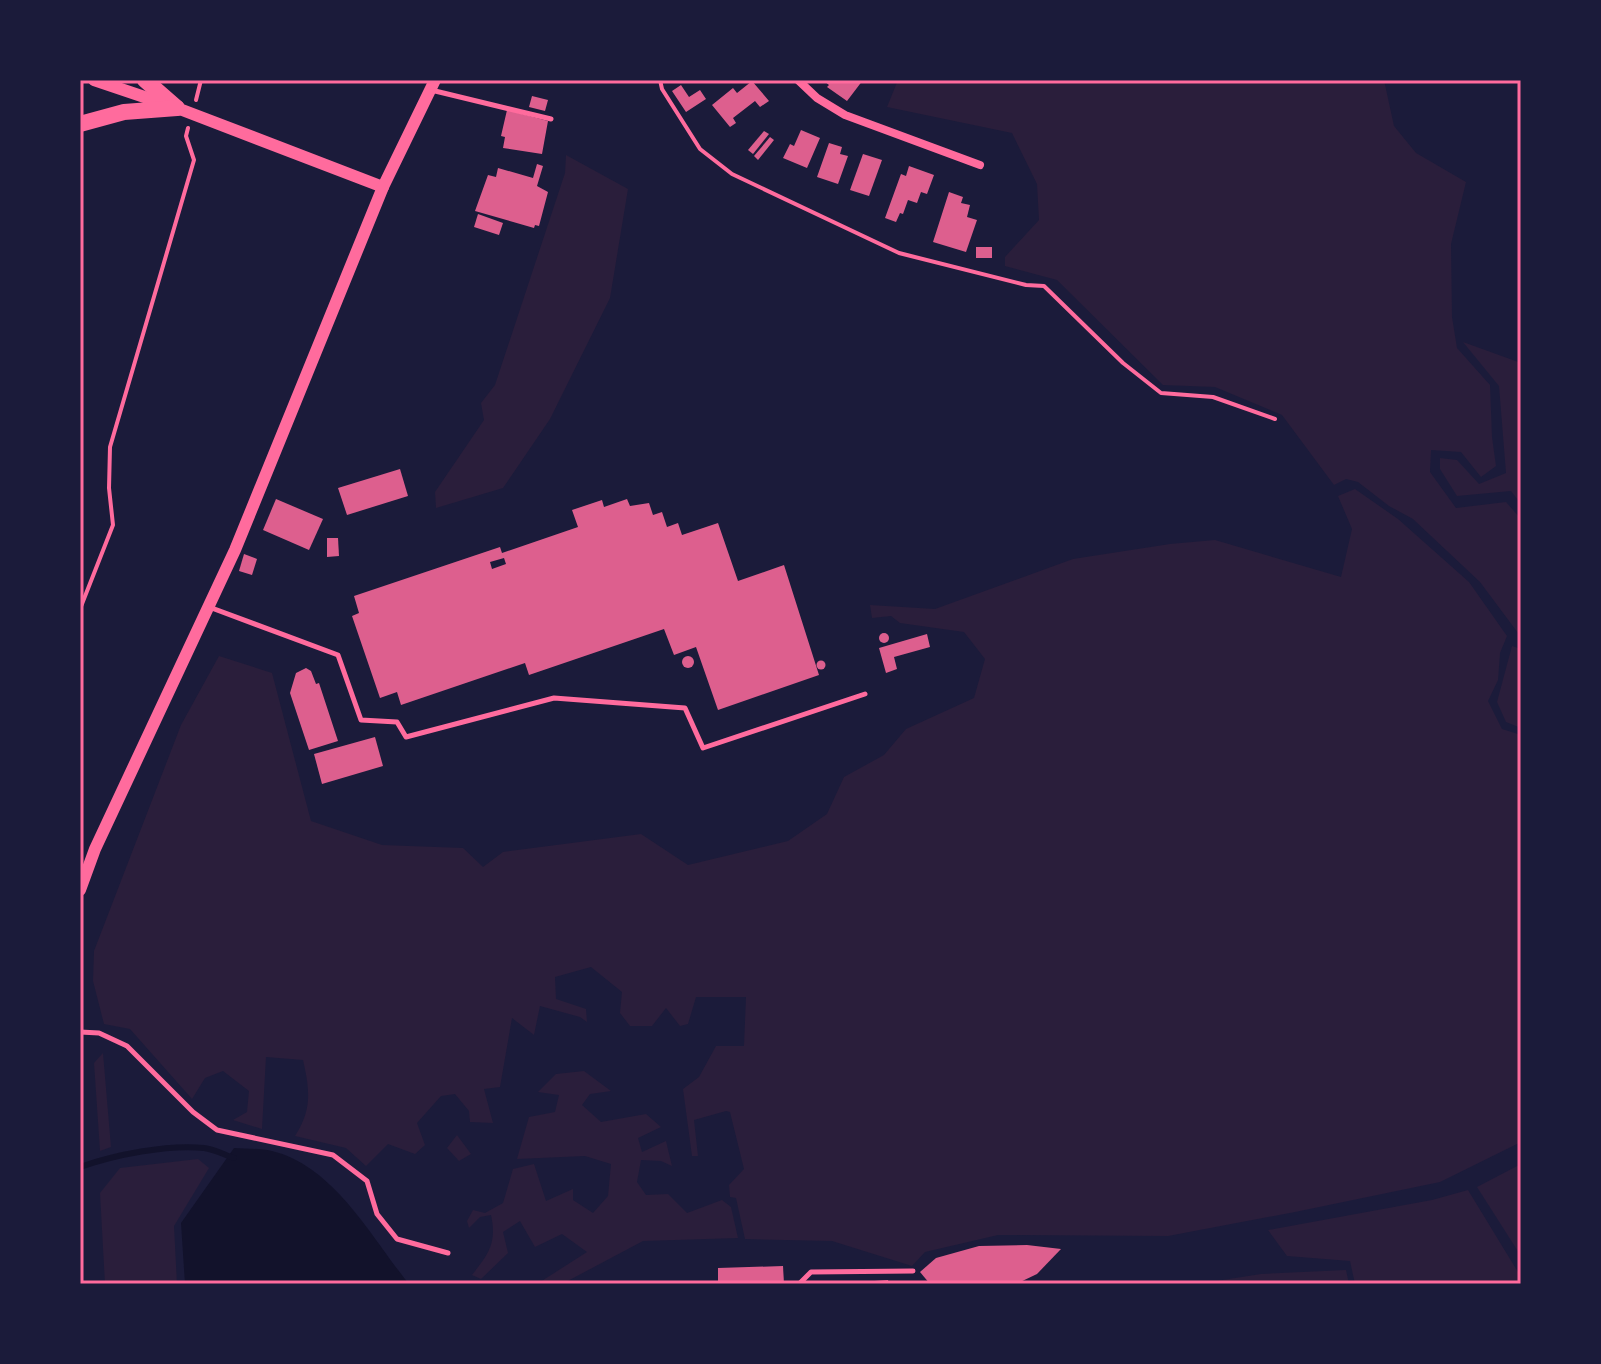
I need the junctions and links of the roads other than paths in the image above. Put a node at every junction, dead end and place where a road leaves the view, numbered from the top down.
1 (94, 80) edge
2 (145, 80) edge
3 (798, 80) edge
4 (432, 85) edge
5 (185, 111) junction
6 (551, 119) dead end
7 (80, 124) edge
8 (980, 165) dead end
9 (383, 187) junction
10 (208, 607) junction
11 (865, 694) dead end
12 (80, 890) edge
13 (80, 1032) edge
14 (448, 1253) dead end
15 (913, 1271) dead end
16 (799, 1284) edge

1 - 5 street
2 - 5 main road
3 - 8 street
4 - 6 lane
4 - 9 street
5 - 7 main road
5 - 9 street
9 - 10 street
10 - 11 lane
10 - 12 street
13 - 14 lane
15 - 16 lane

